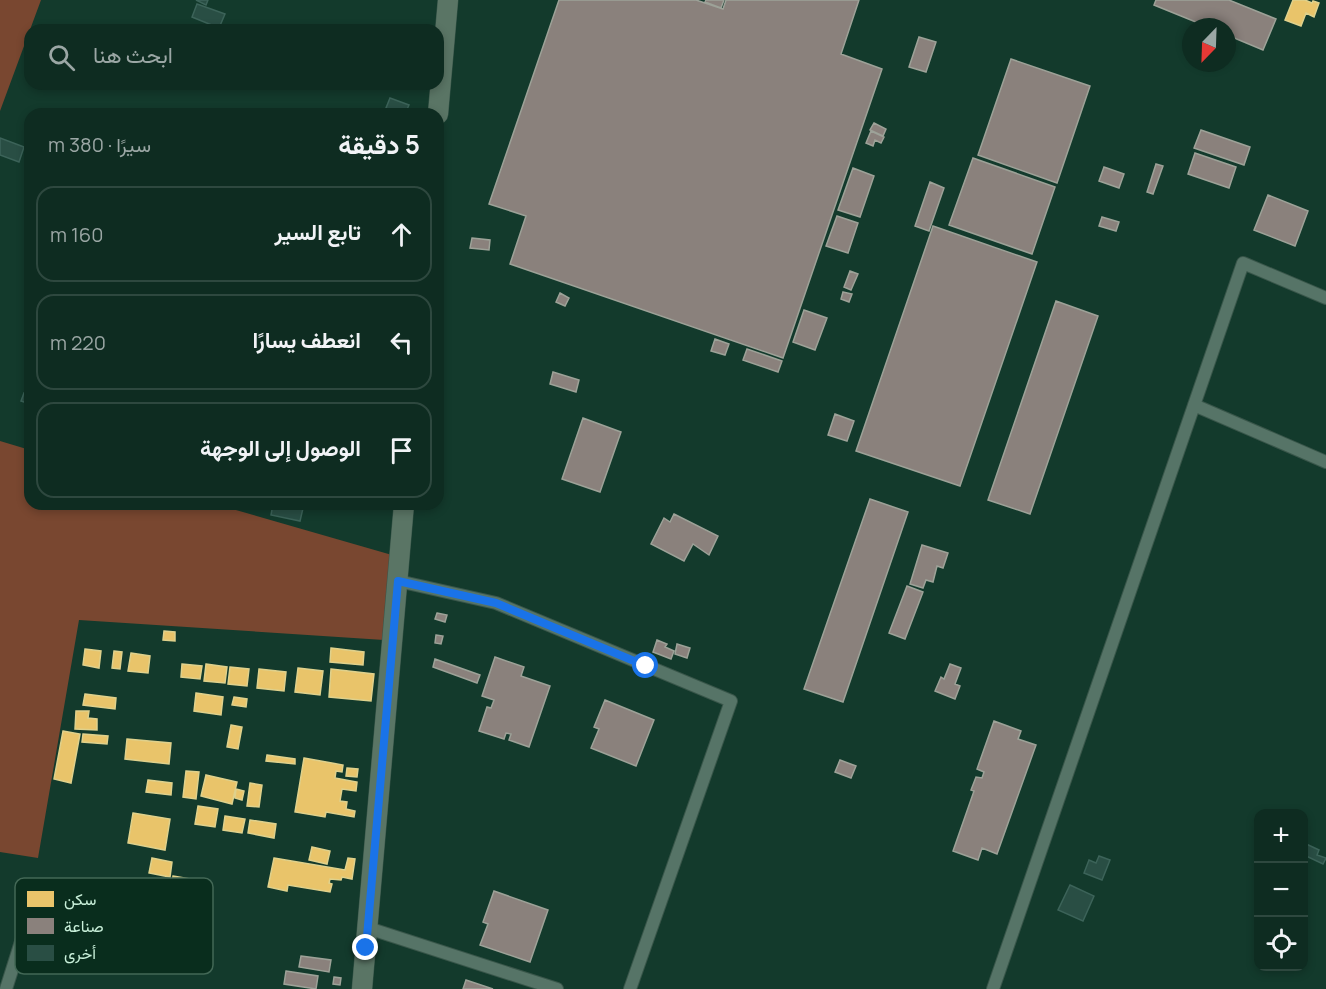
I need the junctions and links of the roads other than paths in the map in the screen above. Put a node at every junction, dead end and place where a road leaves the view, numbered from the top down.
1 (448, 0) edge
2 (444, 46) edge
3 (440, 90) edge
4 (439, 108) edge
5 (1326, 298) edge
6 (1194, 405) junction
7 (1326, 462) edge
8 (404, 510) edge
9 (398, 581) junction
10 (368, 928) junction
11 (15, 960) edge
12 (6, 989) edge
13 (362, 989) edge
14 (557, 989) edge
15 (630, 989) edge
16 (993, 989) edge

1 - 2 main road
3 - 4 main road
5 - 6 street
6 - 7 street
6 - 16 street
8 - 9 main road
9 - 10 main road
9 - 15 street
10 - 13 main road
10 - 14 street
11 - 12 street

